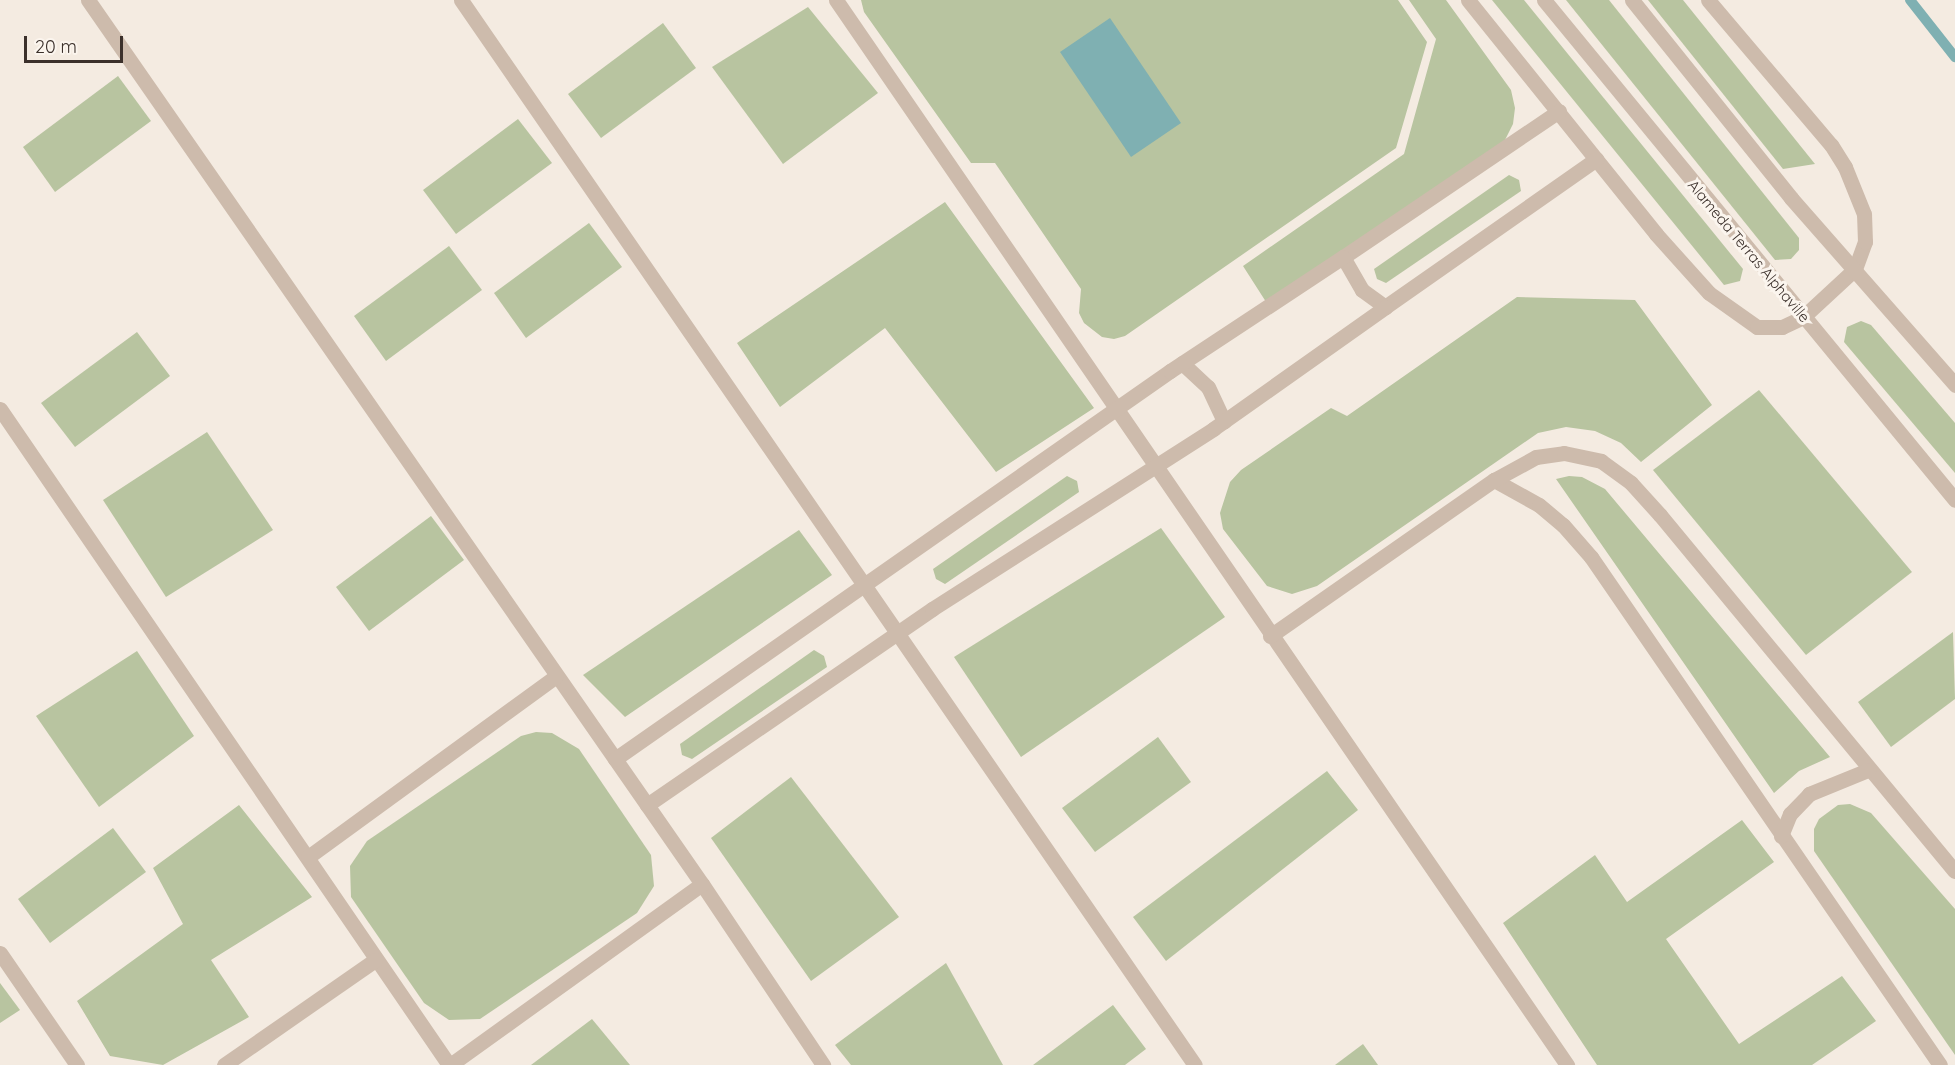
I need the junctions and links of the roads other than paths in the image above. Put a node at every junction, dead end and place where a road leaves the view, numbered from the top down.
1 (88, 0) edge
2 (461, 0) edge
3 (836, 0) edge
4 (1468, 0) edge
5 (1544, 0) edge
6 (1632, 0) edge
7 (1708, 0) edge
8 (1559, 111) junction
9 (1596, 159) junction
10 (1343, 257) junction
11 (1855, 269) junction
12 (1385, 307) junction
13 (1803, 317) junction
14 (1182, 363) junction
15 (1955, 385) edge
16 (0, 409) edge
17 (1116, 411) junction
18 (1224, 422) junction
19 (1155, 466) junction
20 (1494, 480) junction
21 (1955, 500) edge
22 (864, 587) junction
23 (899, 633) junction
24 (1270, 636) junction
25 (555, 677) junction
26 (615, 759) junction
27 (1868, 770) junction
28 (647, 805) junction
29 (1781, 836) junction
30 (308, 857) junction
31 (1955, 871) edge
32 (702, 884) junction
33 (0, 953) edge
34 (375, 960) junction
35 (77, 1065) edge
36 (224, 1065) edge
37 (449, 1065) edge
38 (823, 1065) edge
39 (1195, 1065) edge
40 (1566, 1065) edge
41 (1940, 1065) edge

1 - 25 street
2 - 22 street
3 - 17 street
4 - 8 street
5 - 13 street, Alameda Terras Alphaville
6 - 11 street
7 - 11 street
8 - 9 street
8 - 10 street
9 - 12 street
9 - 13 street
10 - 12 street
10 - 14 street
11 - 13 street
11 - 15 street
12 - 18 street
13 - 21 street, Alameda Terras Alphaville
14 - 17 street
14 - 18 street
16 - 30 street
17 - 19 street
17 - 22 street
18 - 19 street
19 - 23 street
19 - 24 street
20 - 24 street
20 - 27 street
20 - 29 street
22 - 23 street
22 - 26 street
23 - 28 street
23 - 39 street
24 - 40 street
25 - 26 street
25 - 30 street
26 - 28 street
27 - 29 street
27 - 31 street
28 - 32 street
29 - 41 street
30 - 34 street
32 - 37 street
32 - 38 street
33 - 35 street
34 - 36 street
34 - 37 street

